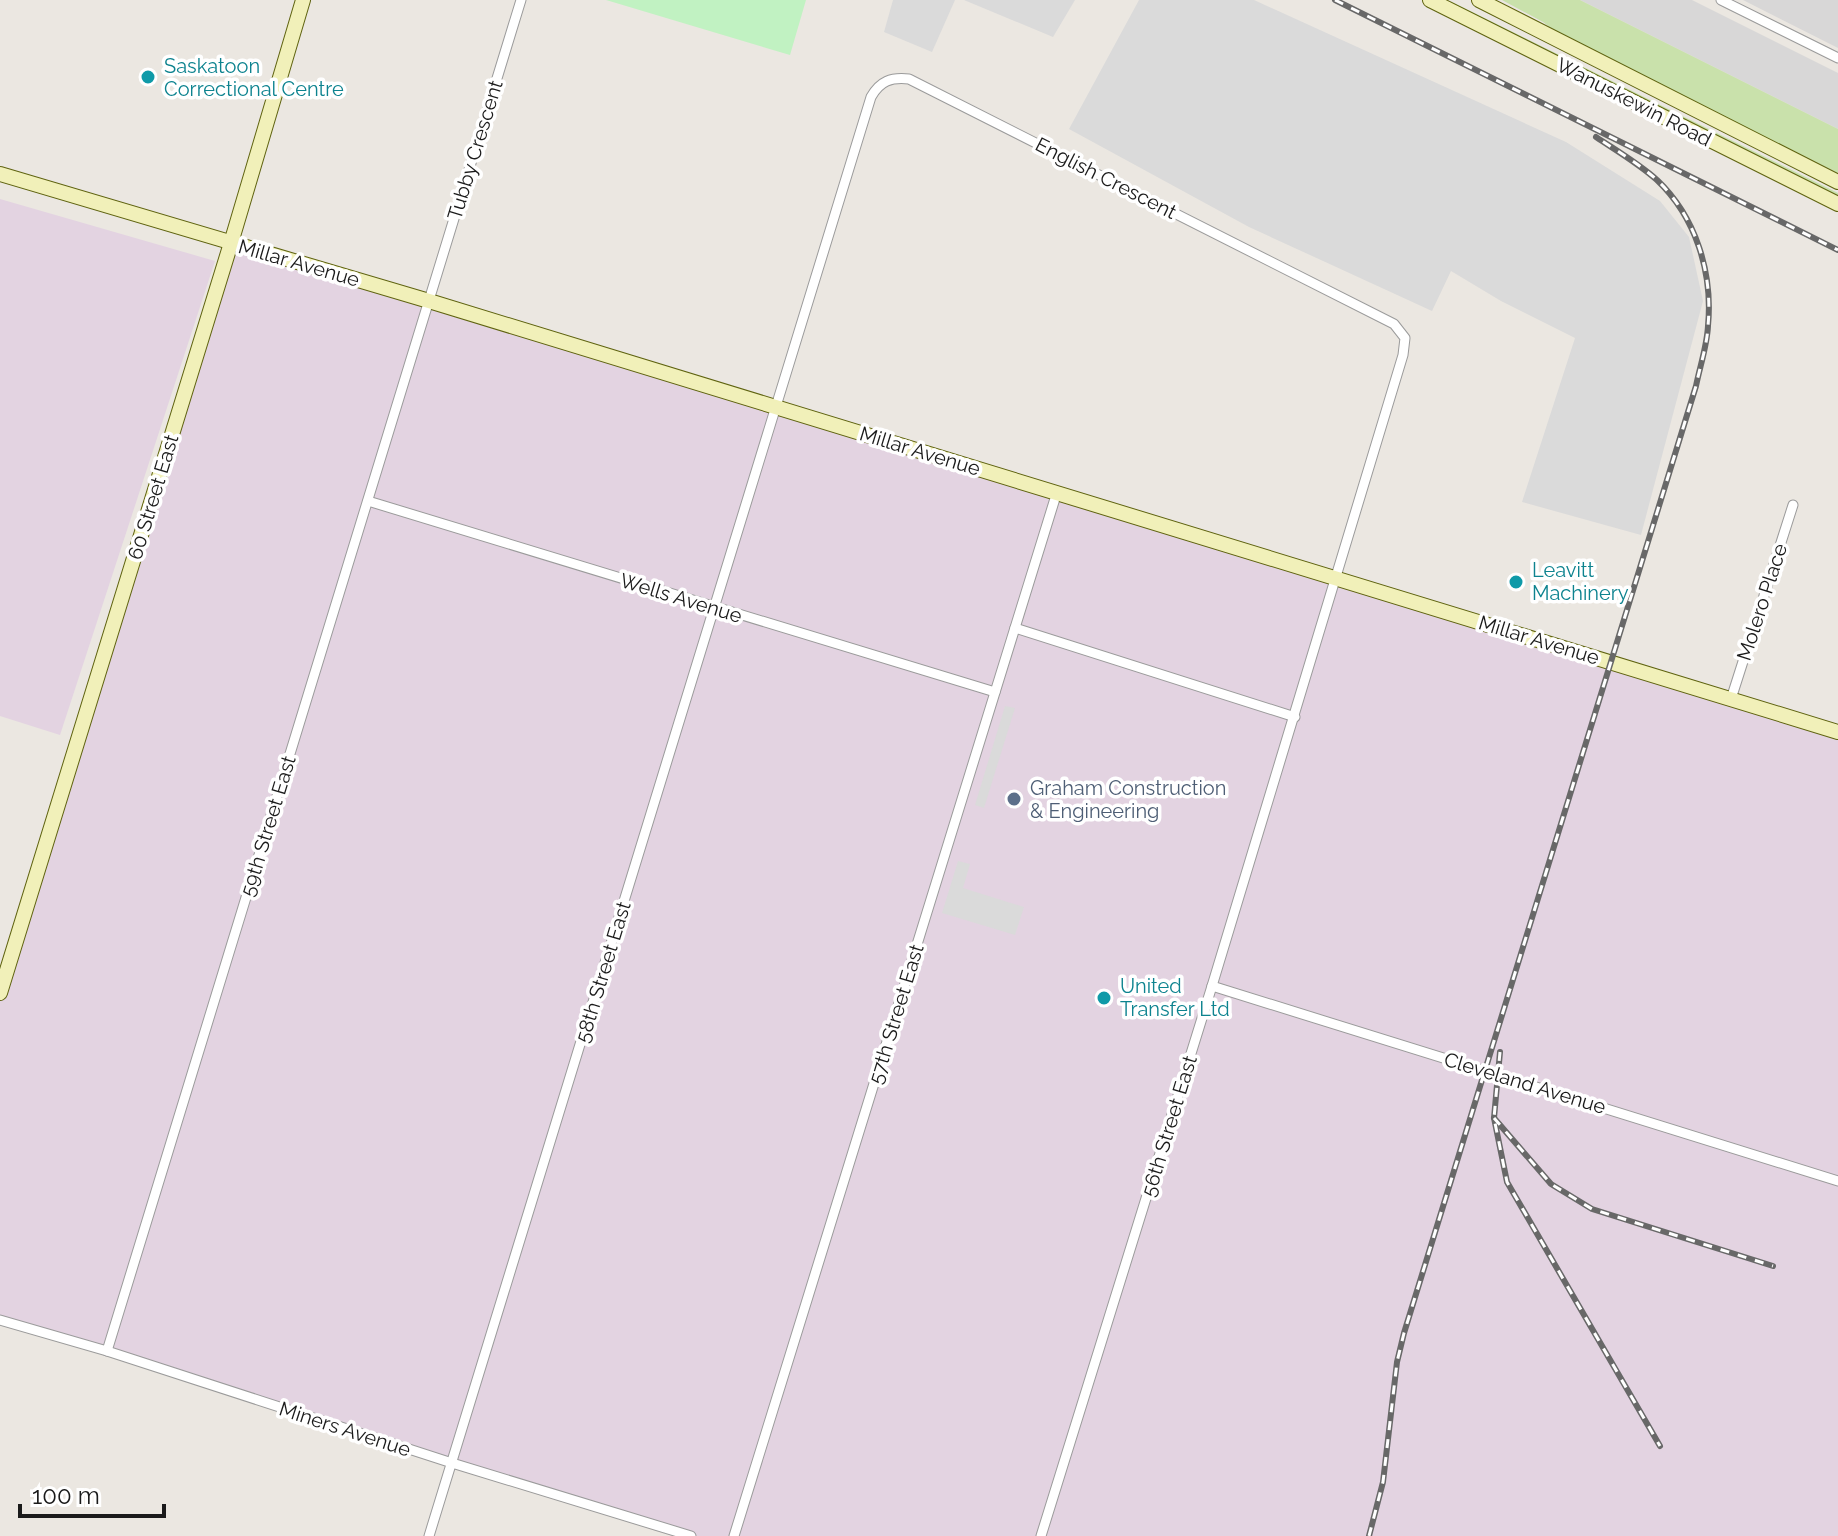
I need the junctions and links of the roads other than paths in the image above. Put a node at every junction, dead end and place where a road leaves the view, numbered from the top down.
1 (303, 0) edge
2 (521, 0) edge
3 (1430, 0) edge
4 (1479, 0) edge
5 (1721, 0) edge
6 (1838, 58) edge
7 (0, 174) edge
8 (1838, 182) edge
9 (1838, 204) edge
10 (231, 243) junction
11 (429, 301) junction
12 (776, 407) junction
13 (1057, 492) junction
14 (368, 501) junction
15 (1793, 505) dead end
16 (1335, 578) junction
17 (715, 608) junction
18 (1015, 628) junction
19 (995, 692) junction
20 (1731, 699) junction
21 (1295, 717) junction
22 (1838, 732) edge
23 (1212, 986) junction
24 (0, 993) edge
25 (1838, 1181) edge
26 (0, 1320) edge
27 (107, 1351) junction
28 (452, 1463) junction
29 (429, 1536) edge
30 (691, 1536) edge
31 (734, 1536) edge
32 (1041, 1536) edge

1 - 10 street, 60 Street East
2 - 11 street, Tubby Crescent
3 - 9 street, Wanuskewin Road
4 - 8 street, Wanuskewin Road
5 - 6 street
7 - 10 street, Millar Avenue
10 - 11 street, Millar Avenue
10 - 24 street, 60 Street East
11 - 12 street, Millar Avenue
11 - 14 street, 59th Street East
12 - 13 street, Millar Avenue
12 - 16 street, English Crescent
12 - 17 street, 58th Street East
13 - 16 street, Millar Avenue
13 - 18 street, 57th Street East
14 - 17 street, Wells Avenue
14 - 27 street, 59th Street East
15 - 20 street, Molero Place
16 - 20 street, Millar Avenue
16 - 21 street, 56th Street East
17 - 19 street, Wells Avenue
17 - 28 street, 58th Street East
18 - 19 street, 57th Street East
18 - 21 street
19 - 31 street, 57th Street East
20 - 22 street, Millar Avenue
21 - 23 street, 56th Street East
23 - 25 street, Cleveland Avenue
23 - 32 street, 56th Street East
26 - 27 street, Miners Avenue
27 - 28 street, Miners Avenue
28 - 29 street, 58th Street East
28 - 30 street, Miners Avenue

